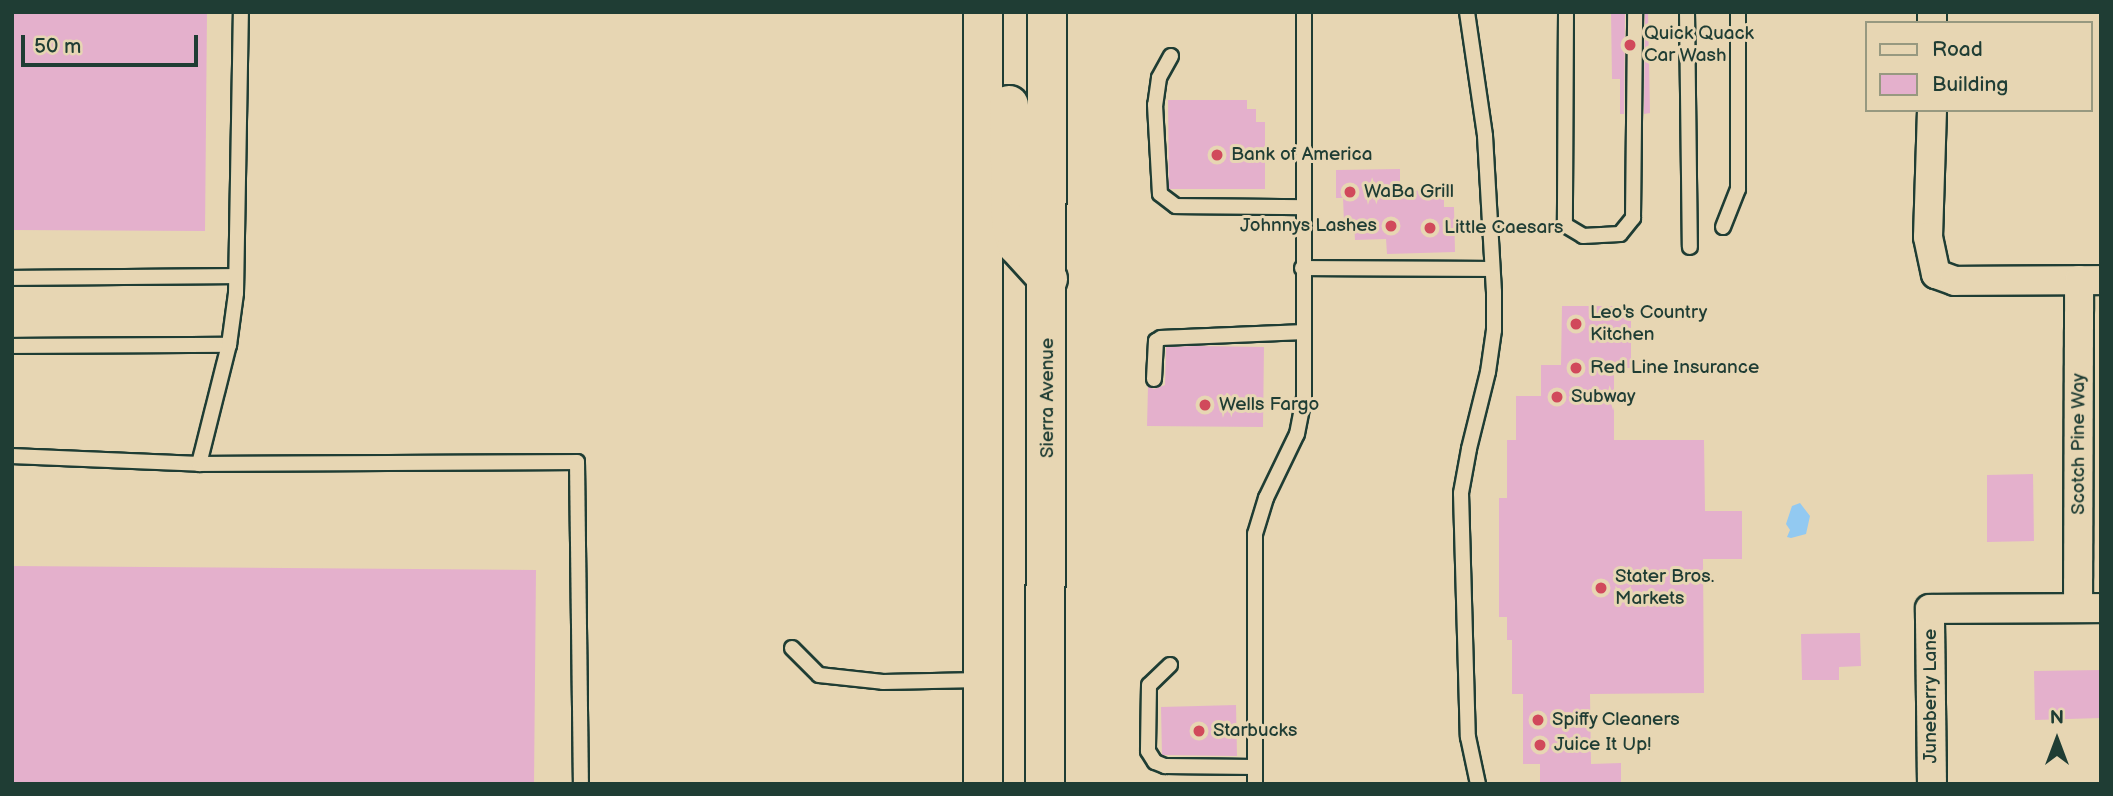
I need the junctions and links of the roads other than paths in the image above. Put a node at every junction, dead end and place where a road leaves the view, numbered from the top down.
1 (241, 12) edge
2 (983, 12) edge
3 (1006, 12) edge
4 (1047, 12) edge
5 (1304, 12) edge
6 (1467, 12) edge
7 (1566, 12) edge
8 (1635, 12) edge
9 (1687, 12) edge
10 (1738, 12) edge
11 (1171, 56) dead end
12 (1932, 112) edge
13 (1303, 207) junction
14 (1723, 227) dead end
15 (1689, 247) dead end
16 (1302, 268) junction
17 (1491, 269) junction
18 (236, 276) junction
19 (12, 278) edge
20 (1048, 279) junction
21 (2090, 280) edge
22 (1304, 332) junction
23 (12, 345) edge
24 (229, 345) junction
25 (1154, 379) dead end
26 (12, 456) edge
27 (199, 464) junction
28 (2090, 608) edge
29 (792, 648) dead end
30 (1170, 665) dead end
31 (983, 680) junction
32 (1255, 766) junction
33 (581, 784) edge
34 (983, 784) edge
35 (1045, 784) edge
36 (1255, 784) edge
37 (1478, 784) edge
38 (1932, 784) edge

1 - 18 lane
2 - 31 main road
3 - 20 main road
4 - 20 main road, Sierra Avenue
5 - 13 lane
6 - 17 lane
7 - 8 lane
9 - 15 lane
10 - 14 lane
11 - 13 lane
12 - 21 street
13 - 16 lane
16 - 17 lane
16 - 22 lane
17 - 37 lane
18 - 19 lane
18 - 24 lane
20 - 35 main road, Sierra Avenue
21 - 28 street, Scotch Pine Way
22 - 25 lane
22 - 32 lane
23 - 24 lane
24 - 27 lane
26 - 27 lane
27 - 33 lane
28 - 38 street, Juneberry Lane
29 - 31 lane
30 - 32 lane
31 - 34 main road
32 - 36 lane

